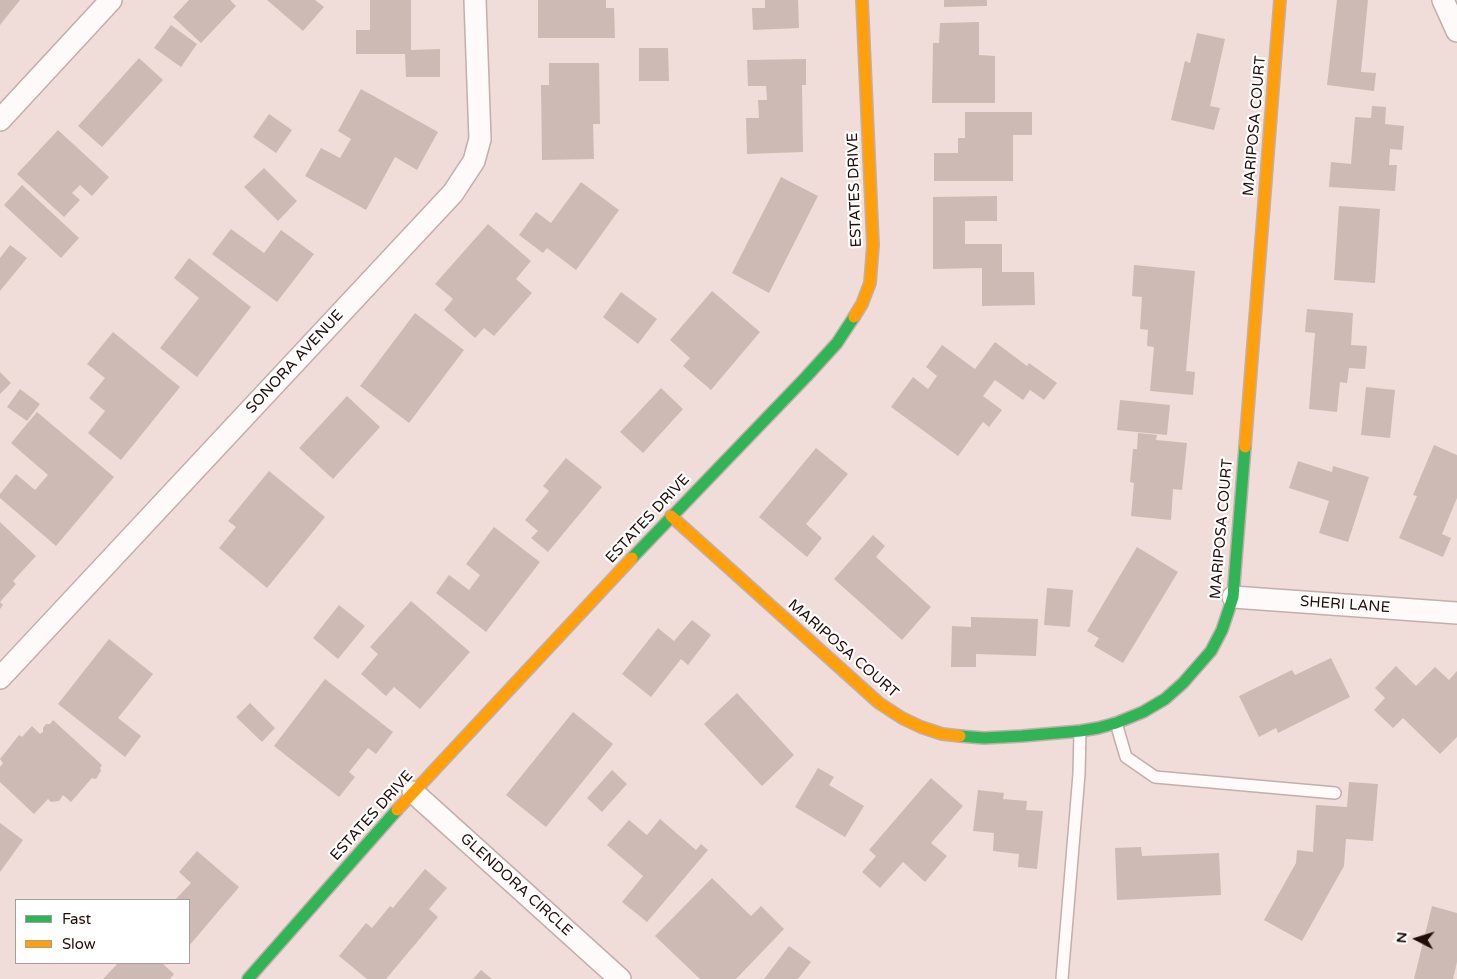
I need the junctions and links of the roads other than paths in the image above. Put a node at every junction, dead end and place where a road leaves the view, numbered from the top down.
1 (110, 0) edge
2 (475, 0) edge
3 (862, 0) edge
4 (1280, 0) edge
5 (1443, 0) edge
6 (1457, 31) edge
7 (0, 120) edge
8 (670, 516) junction
9 (1233, 597) junction
10 (1457, 613) edge
11 (0, 678) edge
12 (1116, 723) junction
13 (1080, 731) junction
14 (412, 792) junction
15 (1335, 793) dead end
16 (248, 979) edge
17 (620, 979) edge
18 (1062, 979) edge

1 - 7 street
2 - 11 street, SONORA AVENUE
3 - 8 street, ESTATES DRIVE
4 - 9 street, MARIPOSA COURT
5 - 6 street
8 - 13 street, MARIPOSA COURT
8 - 14 street, ESTATES DRIVE
9 - 10 street, SHERI LANE
9 - 12 street, MARIPOSA COURT
12 - 13 street, MARIPOSA COURT
12 - 15 lane
13 - 18 lane
14 - 16 street, ESTATES DRIVE
14 - 17 street, GLENDORA CIRCLE

